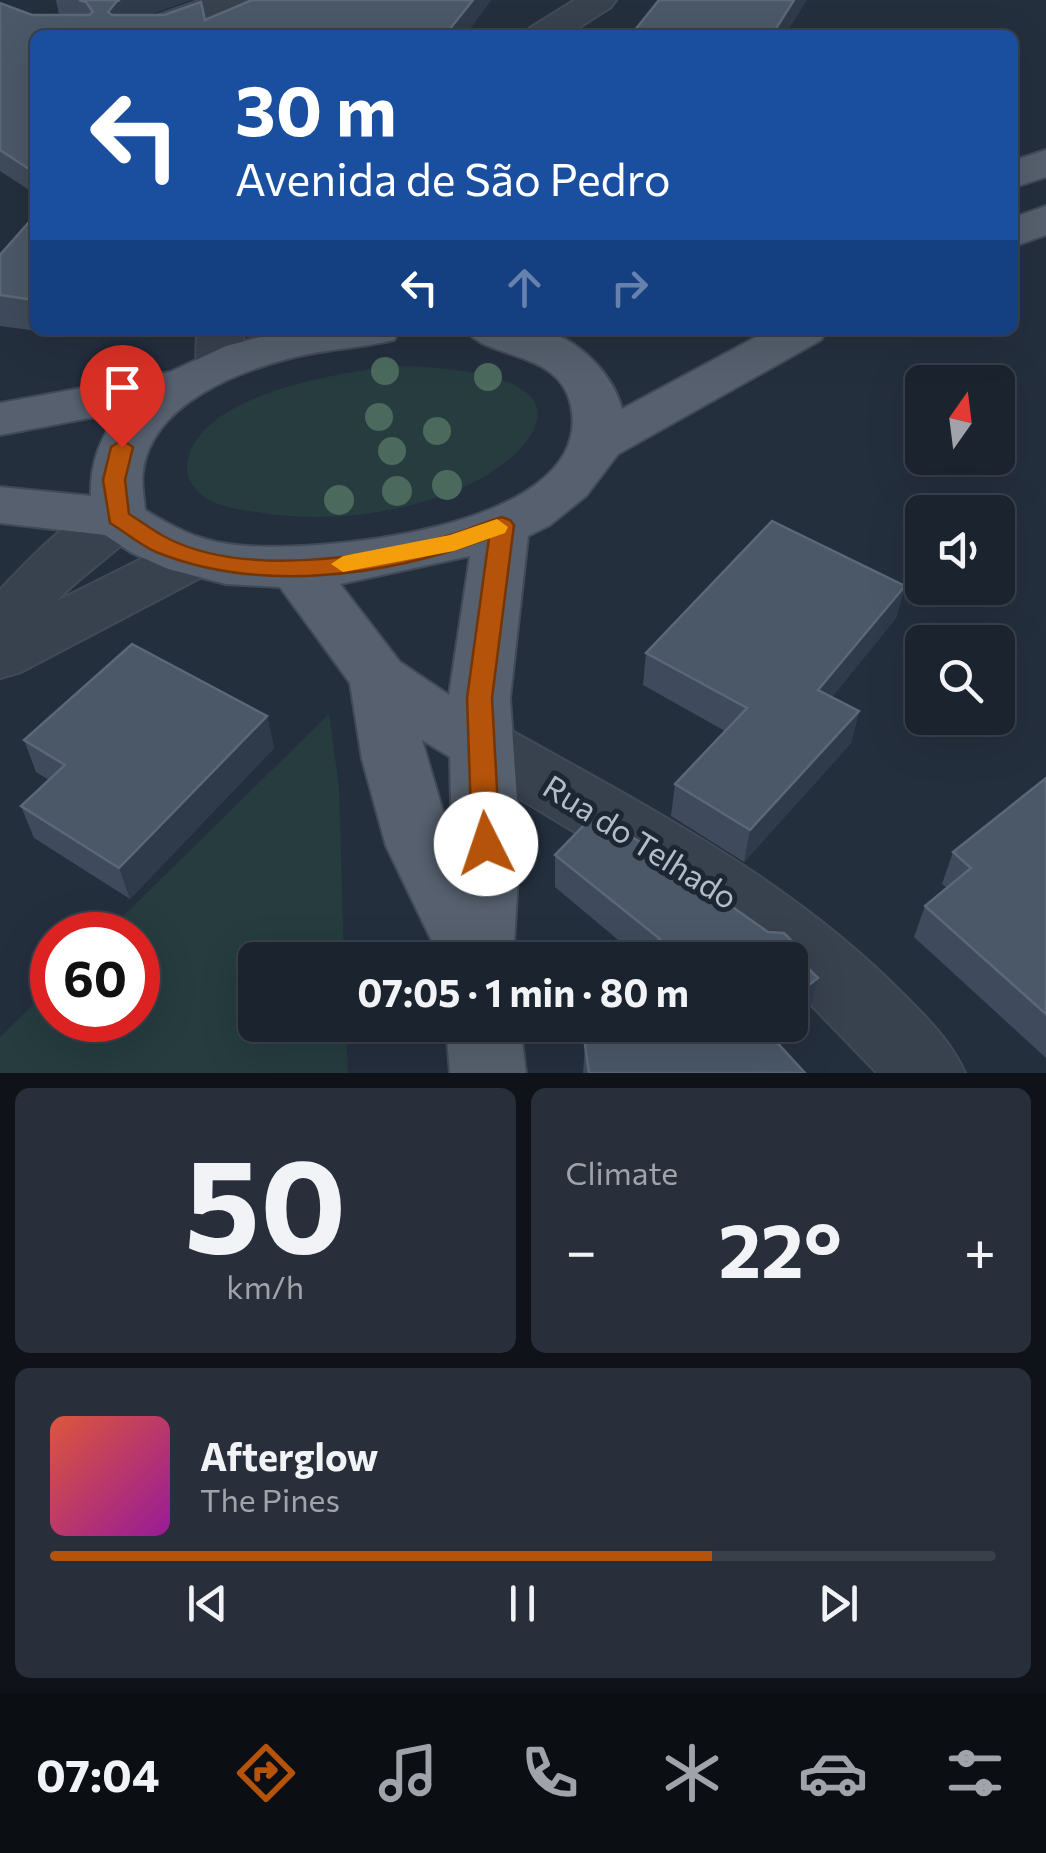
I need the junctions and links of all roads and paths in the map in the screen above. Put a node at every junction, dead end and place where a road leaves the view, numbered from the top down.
1 (233, 0) edge
2 (600, 0) edge
3 (148, 30) edge
4 (550, 30) edge
5 (1046, 162) edge
6 (1018, 174) edge
7 (1046, 219) edge
8 (1018, 231) edge
9 (319, 335) edge
10 (527, 335) edge
11 (795, 335) edge
12 (284, 338) edge
13 (206, 360) edge
14 (0, 418) edge
15 (597, 444) junction
16 (0, 505) edge
17 (118, 518) junction
18 (502, 525) junction
19 (195, 556) junction
20 (298, 569) junction
21 (0, 627) edge
22 (0, 656) edge
23 (380, 678) junction
24 (479, 743) junction
25 (469, 942) edge
26 (478, 942) edge
27 (485, 1042) edge
28 (488, 1073) edge
29 (927, 1073) edge

1 - 3 street
2 - 4 street
5 - 6 main road
7 - 8 main road
9 - 12 main road
10 - 15 main road
11 - 15 main road
12 - 13 main road
13 - 14 main road
13 - 17 main road
15 - 18 main road
16 - 17 main road
17 - 19 main road
17 - 21 street
18 - 20 main road
18 - 24 main road
19 - 20 main road
19 - 22 street
20 - 23 main road
23 - 24 main road
23 - 25 main road
24 - 26 main road
24 - 29 street, Rua do Telhado
27 - 28 main road

